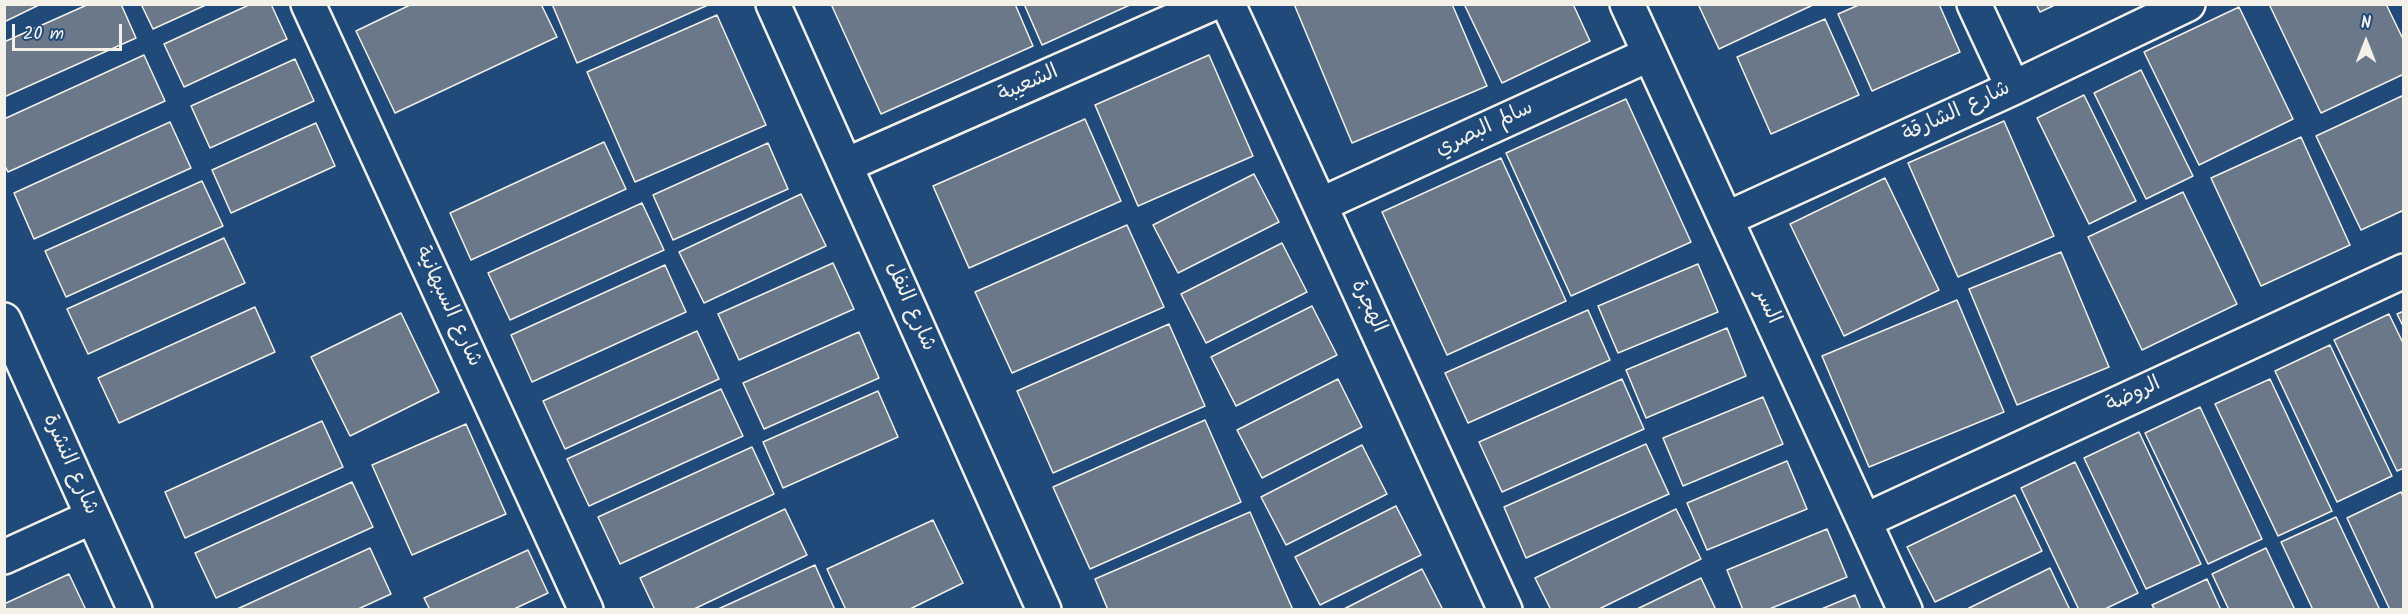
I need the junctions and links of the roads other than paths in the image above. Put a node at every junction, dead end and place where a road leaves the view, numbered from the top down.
1 (308, 4) edge
2 (773, 4) edge
3 (1211, 4) edge
4 (1228, 4) edge
5 (1627, 4) edge
6 (1974, 4) edge
7 (2188, 4) edge
8 (1650, 54) junction
9 (2013, 88) junction
10 (846, 165) junction
11 (1320, 205) junction
12 (1725, 219) junction
13 (2403, 271) edge
14 (4, 320) edge
15 (92, 517) junction
16 (1864, 521) junction
17 (4, 557) edge
18 (135, 609) edge
19 (586, 609) edge
20 (1044, 609) edge
21 (1505, 609) edge
22 (1905, 609) edge

1 - 19 street, شارع السبهانية
2 - 10 street, شارع النفل
3 - 10 street, الشعيبة
4 - 11 street, الهجرة
5 - 8 street, السر
6 - 9 street
7 - 9 street, شارع الشارقة
8 - 11 street, سالم البصري
8 - 12 street, السر
9 - 12 street, شارع الشارقة
10 - 20 street, شارع النفل
11 - 21 street, الهجرة
12 - 16 street, السر
13 - 16 street, الروضة
14 - 15 street, شارع النشرة
15 - 17 street
15 - 18 street, شارع النشرة
16 - 22 street, السر

